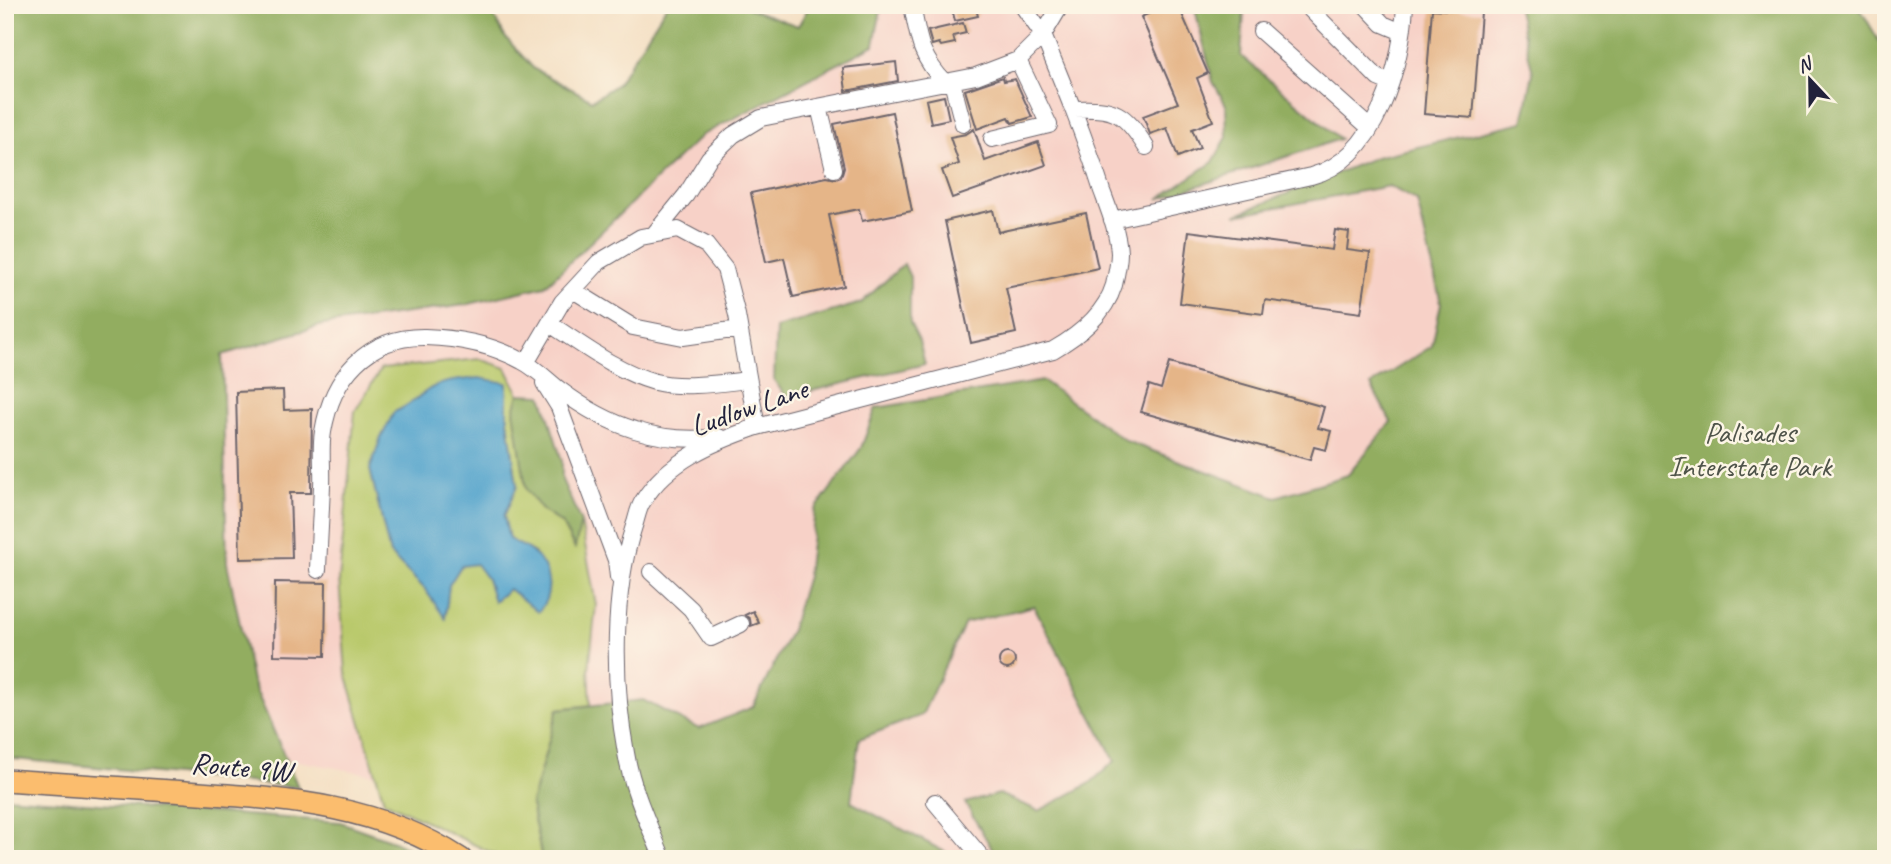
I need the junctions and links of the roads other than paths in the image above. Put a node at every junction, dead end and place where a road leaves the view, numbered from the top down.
1 (912, 5) edge
2 (1022, 5) edge
3 (1061, 5) edge
4 (1306, 5) edge
5 (1365, 5) edge
6 (1405, 5) edge
7 (1261, 31) dead end
8 (1402, 32) junction
9 (1042, 35) junction
10 (1018, 60) junction
11 (948, 83) junction
12 (1390, 83) junction
13 (819, 107) junction
14 (1074, 109) junction
15 (963, 124) dead end
16 (1370, 128) junction
17 (992, 139) dead end
18 (1146, 147) dead end
19 (834, 169) dead end
20 (1112, 220) junction
21 (655, 233) junction
22 (573, 290) junction
23 (550, 324) junction
24 (739, 329) junction
25 (526, 363) junction
26 (748, 380) junction
27 (757, 427) junction
28 (318, 570) dead end
29 (651, 572) dead end
30 (621, 593) junction
31 (741, 624) dead end
32 (5, 780) edge
33 (935, 802) dead end
34 (461, 859) edge
35 (663, 859) edge
36 (983, 859) edge

1 - 11 lane
2 - 9 lane, Ludlow Lane
3 - 9 lane
4 - 12 lane
5 - 8 lane
6 - 8 lane
7 - 16 lane
8 - 12 lane
9 - 10 lane
9 - 14 lane, Ludlow Lane
10 - 11 lane
10 - 17 lane
11 - 13 lane
11 - 15 lane
12 - 16 lane
13 - 19 lane
13 - 21 lane
14 - 18 lane
14 - 20 lane, Ludlow Lane
16 - 20 lane
20 - 27 lane, Ludlow Lane
21 - 22 lane
21 - 24 lane
22 - 23 lane
22 - 24 lane
23 - 25 lane
23 - 26 lane
24 - 26 lane
25 - 27 lane
25 - 28 lane
25 - 30 lane
26 - 27 lane
27 - 30 lane, Ludlow Lane
29 - 31 lane
30 - 35 lane, Ludlow Lane
32 - 34 main road, Route 9W
33 - 36 lane

